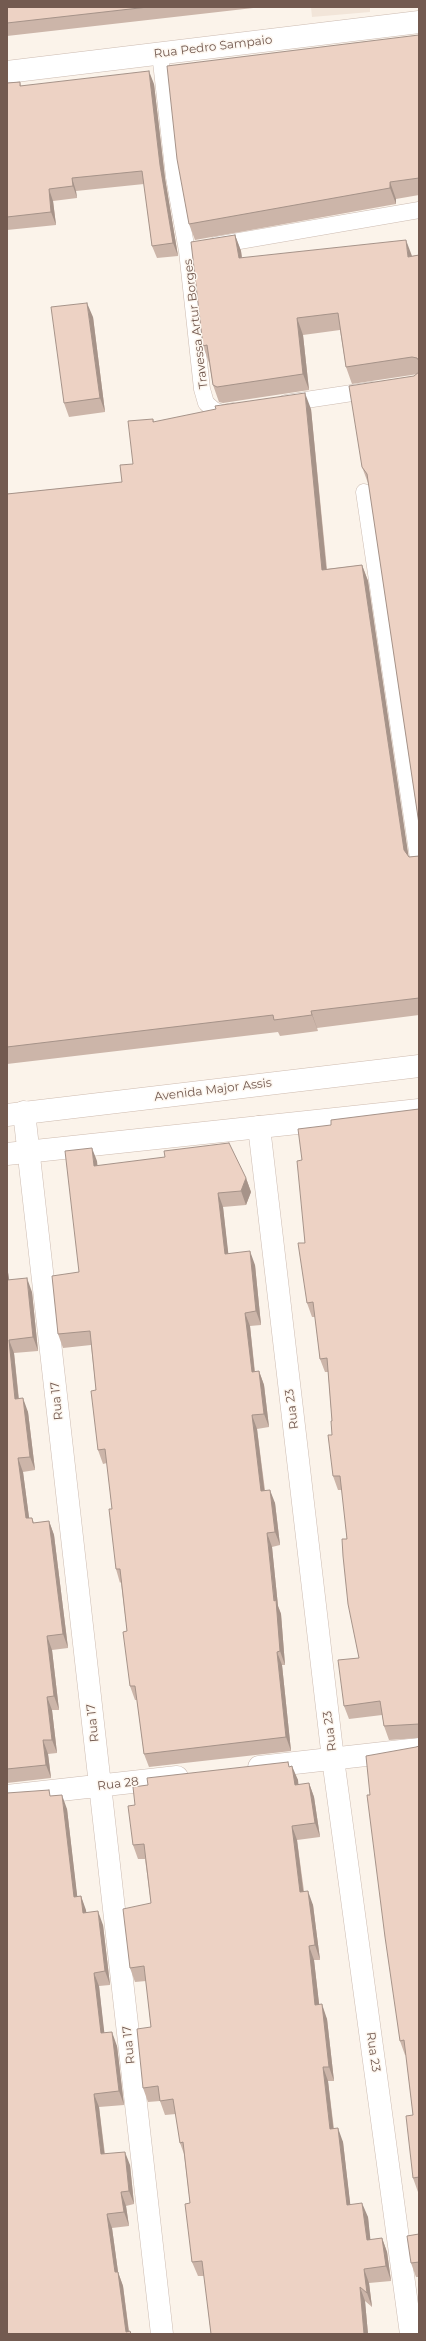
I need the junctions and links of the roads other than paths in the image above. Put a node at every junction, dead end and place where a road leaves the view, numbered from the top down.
1 (419, 22) edge
2 (160, 53) junction
3 (7, 72) edge
4 (419, 210) edge
5 (187, 250) junction
6 (388, 388) edge
7 (272, 405) edge
8 (248, 409) edge
9 (364, 492) dead end
10 (419, 865) edge
11 (419, 1066) edge
12 (419, 1110) edge
13 (15, 1114) edge
14 (259, 1127) junction
15 (29, 1151) junction
16 (7, 1154) edge
17 (419, 1748) edge
18 (333, 1759) junction
19 (240, 1770) edge
20 (201, 1774) edge
21 (100, 1786) junction
22 (7, 1796) edge
23 (162, 2334) edge
24 (411, 2334) edge

1 - 2 street, Rua Pedro Sampaio
2 - 3 street, Rua Pedro Sampaio
2 - 5 lane, Travessa Artur Borges
4 - 5 lane
5 - 8 lane, Travessa Artur Borges
6 - 7 lane
9 - 10 lane
11 - 13 street, Avenida Major Assis
12 - 14 street
13 - 15 street, Rua 17
14 - 15 street
14 - 18 street, Rua 23
15 - 16 street
15 - 21 street, Rua 17
17 - 18 street
18 - 19 street
18 - 24 street, Rua 23
20 - 21 street, Rua 28
21 - 22 street, Rua 28
21 - 23 street, Rua 17

